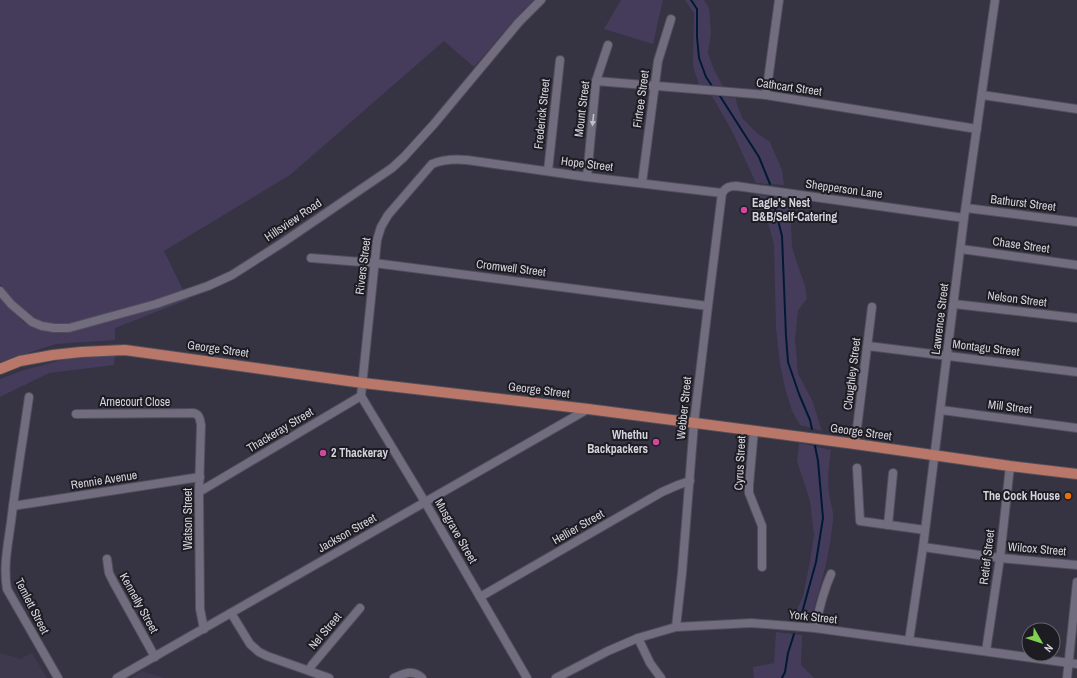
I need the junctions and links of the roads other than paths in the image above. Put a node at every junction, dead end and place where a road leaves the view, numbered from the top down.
1 (541, 0) edge
2 (779, 0) edge
3 (995, 0) edge
4 (671, 20) dead end
5 (608, 45) dead end
6 (560, 60) dead end
7 (596, 81) junction
8 (655, 86) junction
9 (766, 94) junction
10 (982, 95) junction
11 (1077, 109) edge
12 (977, 129) junction
13 (448, 159) joint
14 (548, 171) junction
15 (587, 177) junction
16 (642, 183) junction
17 (722, 193) junction
18 (966, 208) junction
19 (964, 218) junction
20 (1077, 222) edge
21 (961, 249) junction
22 (311, 258) dead end
23 (374, 263) junction
24 (1077, 265) edge
25 (0, 291) edge
26 (954, 304) junction
27 (708, 306) junction
28 (872, 307) dead end
29 (1077, 318) edge
30 (868, 346) junction
31 (948, 356) junction
32 (0, 369) edge
33 (1077, 372) edge
34 (363, 383) junction
35 (362, 396) junction
36 (29, 397) dead end
37 (588, 409) junction
38 (941, 410) junction
39 (193, 413) joint
40 (76, 414) dead end
41 (694, 423) junction
42 (1077, 428) edge
43 (754, 430) junction
44 (854, 444) junction
45 (934, 455) junction
46 (1010, 466) junction
47 (857, 468) dead end
48 (893, 473) dead end
49 (1077, 474) edge
50 (200, 477) junction
51 (690, 480) junction
52 (199, 492) junction
53 (426, 502) junction
54 (13, 506) junction
55 (888, 525) junction
56 (925, 530) junction
57 (923, 547) junction
58 (1000, 558) junction
59 (107, 559) dead end
60 (1077, 565) edge
61 (762, 567) dead end
62 (831, 574) dead end
63 (1077, 582) edge
64 (480, 598) junction
65 (360, 608) dead end
66 (232, 613) junction
67 (676, 627) junction
68 (815, 628) junction
69 (204, 629) junction
70 (638, 638) junction
71 (909, 641) junction
72 (986, 651) junction
73 (155, 657) junction
74 (1068, 663) junction
75 (1077, 664) edge
76 (309, 670) junction
77 (58, 678) edge
78 (118, 678) edge
79 (329, 678) edge
80 (394, 678) edge
81 (422, 678) edge
82 (527, 678) edge
83 (556, 678) edge
84 (660, 678) edge
85 (1068, 678) edge

1 - 25 street, Hillsview Road
2 - 9 street
3 - 10 street, Lawrence Street
4 - 8 street, Firtree Street
5 - 7 street, Mount Street
6 - 14 street, Frederick Street
7 - 8 street, Cathcart Street
7 -> 15 street, Mount Street
8 - 9 street, Cathcart Street
8 - 16 street, Firtree Street
9 - 12 street, Cathcart Street
10 - 11 street
10 - 12 street, Lawrence Street
12 - 18 street, Lawrence Street
13 - 14 street, Hope Street
13 - 23 street, Rivers Street
14 - 15 street, Hope Street
15 - 16 street, Hope Street
16 - 17 street, Hope Street
17 - 19 street, Shepperson Lane
17 - 27 street, Webber Street
18 - 19 street, Lawrence Street
18 - 20 street, Bathurst Street
19 - 21 street, Lawrence Street
21 - 24 street, Chase Street
21 - 26 street, Lawrence Street
22 - 23 street, Cromwell Street
23 - 27 street, Cromwell Street
23 - 34 street, Rivers Street
26 - 29 street, Nelson Street
26 - 31 street, Lawrence Street
27 - 41 street, Webber Street
28 - 30 street, Cloughley Street
30 - 31 street, Montagu Street
30 - 44 street, Cloughley Street
31 - 33 street, Montagu Street
31 - 38 street, Lawrence Street
32 - 34 main road, George Street
34 - 35 street
34 - 37 main road, George Street
35 - 52 street, Thackeray Street
35 - 53 street, Musgrave Street
36 - 54 street, Temlett Street
37 - 41 main road, George Street
37 - 53 street, Jackson Street
38 - 42 street, Mill Street
38 - 45 street, Lawrence Street
39 - 40 street, Arnecourt Close
39 - 50 street, Watson Street
41 - 43 main road, George Street
41 - 51 street, Webber Street
43 - 44 main road, George Street
43 - 61 street, Cyrus Street
44 - 45 main road, George Street
45 - 46 main road, George Street
45 - 56 street, Lawrence Street
46 - 49 main road, George Street
46 - 58 street, Retief Street
47 - 55 street
48 - 55 street
50 - 52 street, Watson Street
50 - 54 street, Rennie Avenue
51 - 64 street, Hellier Street
51 - 67 street, Webber Street
52 - 69 street, Watson Street
53 - 64 street, Musgrave Street
53 - 66 street, Jackson Street
54 - 77 street, Temlett Street
55 - 56 street
56 - 57 street, Lawrence Street
57 - 58 street, Wilcox Street
57 - 71 street, Lawrence Street
58 - 60 street, Wilcox Street
58 - 72 street, Retief Street
59 - 73 street, Kennelly Street
62 - 68 street
63 - 74 street
64 - 82 street, Musgrave Street
65 - 76 street, Nel Street
66 - 69 street, Jackson Street
66 - 76 street
67 - 68 street, York Street
67 - 70 street, York Street
68 - 71 street, York Street
69 - 73 street, Jackson Street
70 - 83 street, York Street
70 - 84 street
71 - 72 street, York Street
72 - 74 street, York Street
73 - 78 street, Jackson Street
74 - 75 street, York Street
74 - 85 street
76 - 79 street
80 - 81 street

